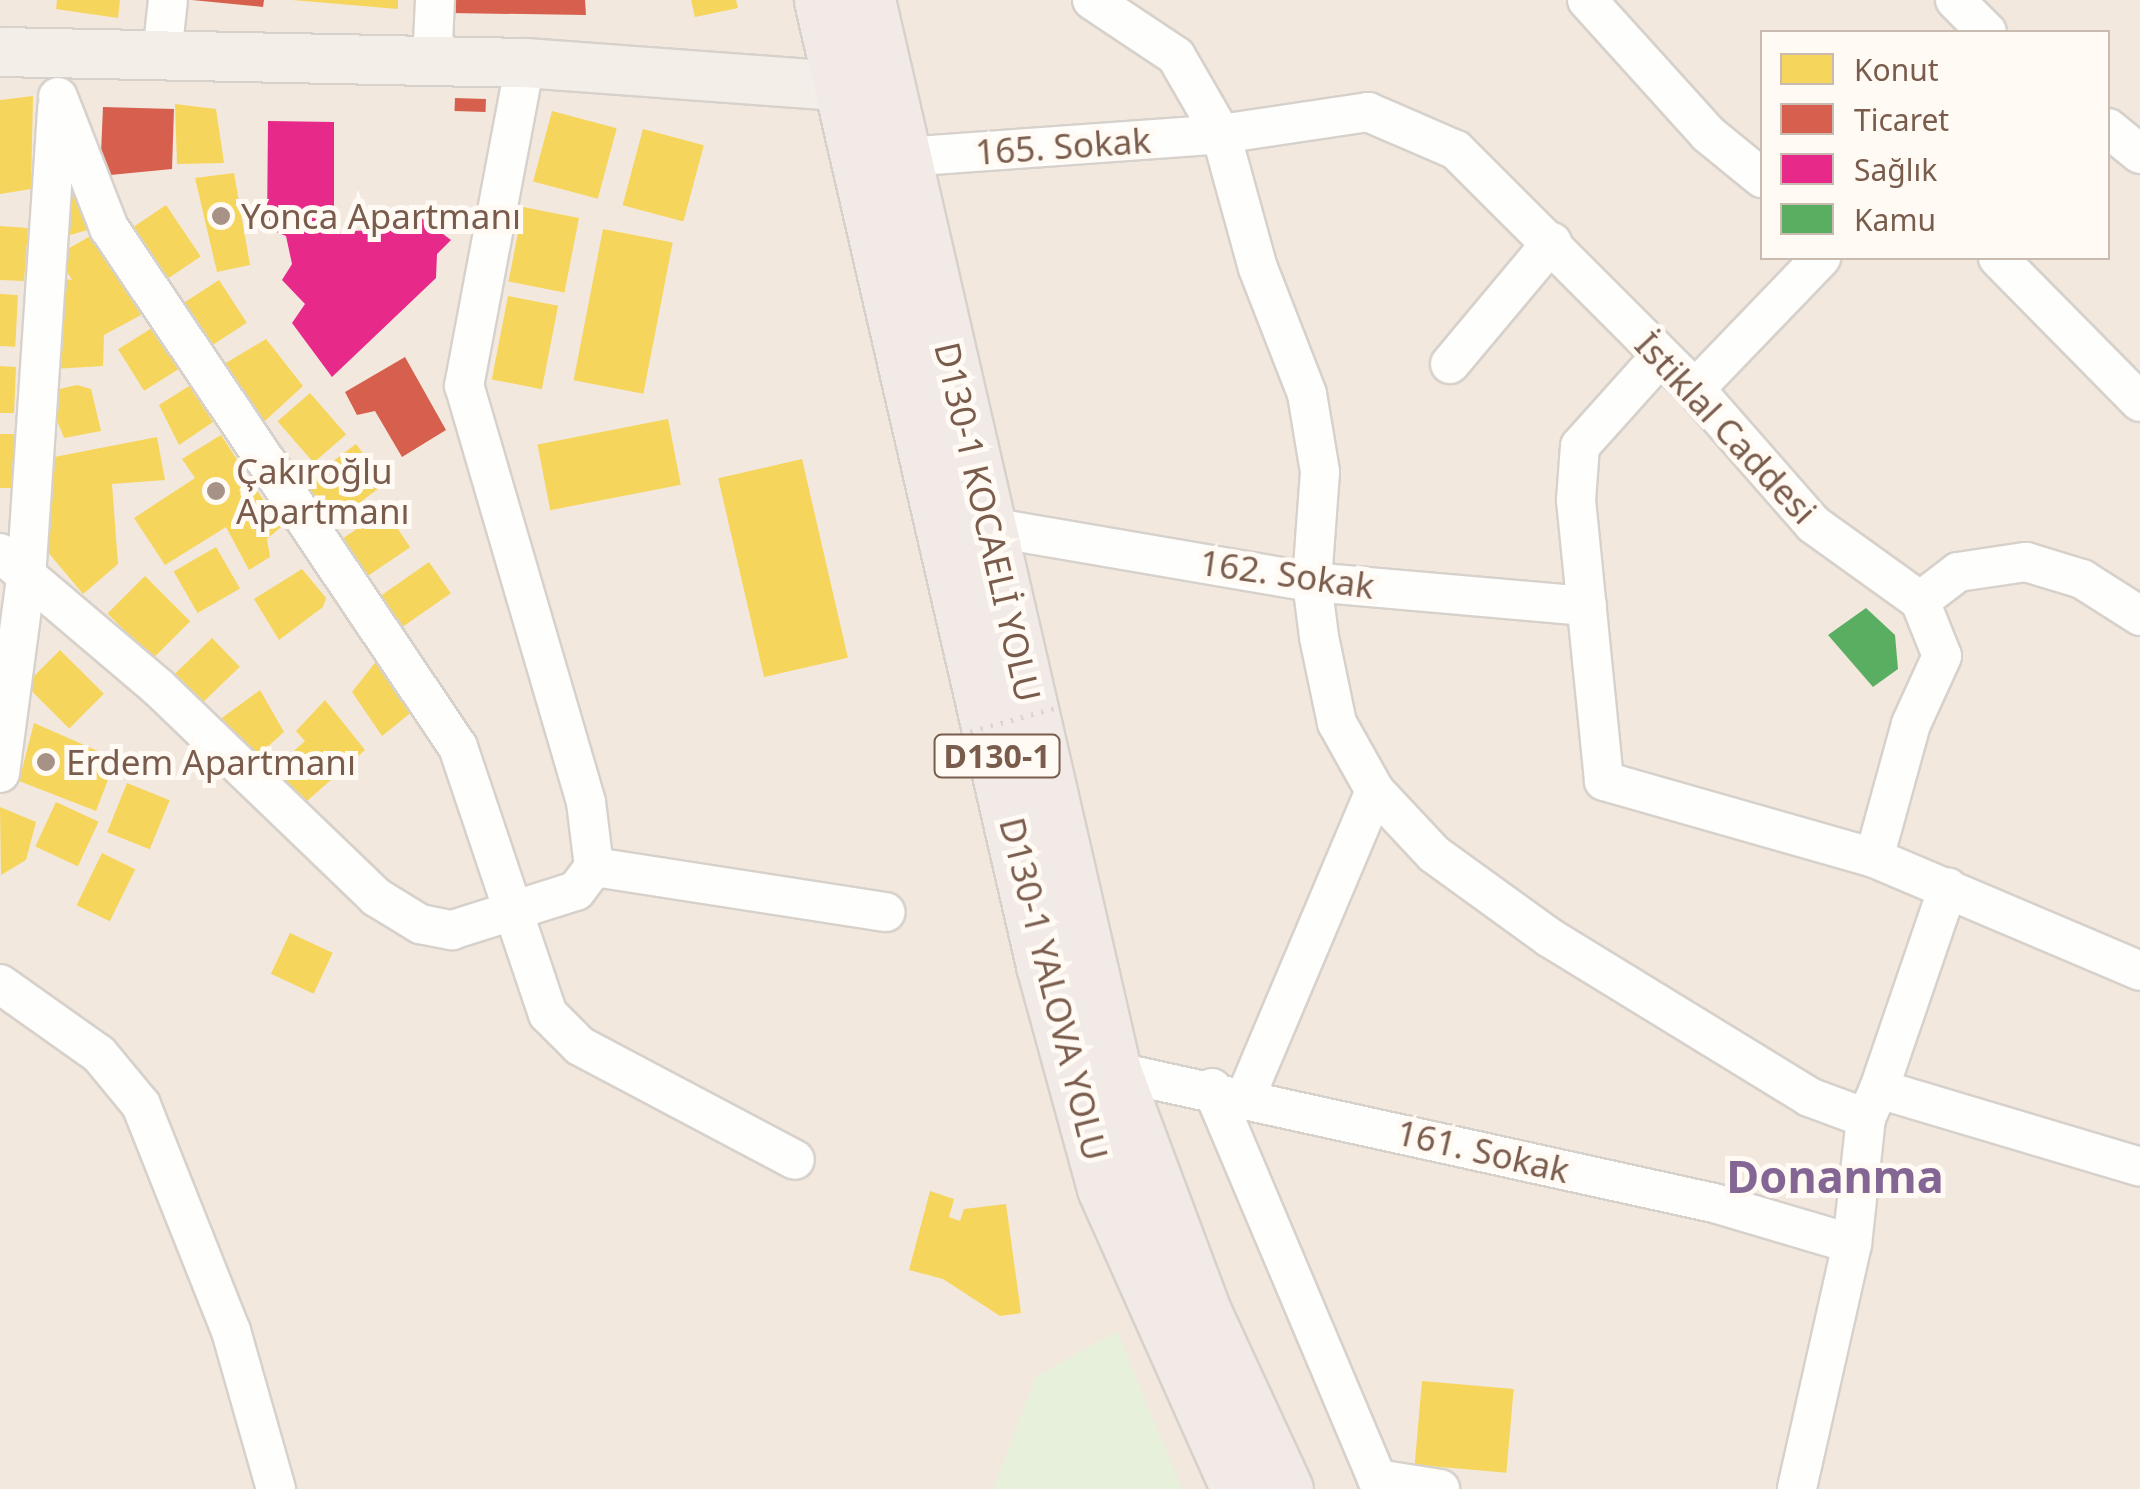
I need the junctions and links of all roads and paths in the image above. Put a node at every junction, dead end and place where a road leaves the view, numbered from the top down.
1 (168, 0) edge
2 (435, 0) edge
3 (822, 0) edge
4 (867, 0) edge
5 (1092, 0) edge
6 (1587, 0) edge
7 (0, 52) edge
8 (162, 55) junction
9 (432, 62) junction
10 (525, 63) junction
11 (60, 75) junction
12 (865, 88) junction
13 (2110, 130) edge
14 (1222, 134) junction
15 (2140, 154) edge
16 (904, 157) junction
17 (1760, 176) edge
18 (1552, 242) junction
19 (1819, 260) edge
20 (2000, 260) edge
21 (1659, 358) junction
22 (1450, 364) dead end
23 (1694, 389) junction
24 (2140, 402) edge
25 (989, 527) junction
26 (13, 566) edge
27 (1312, 582) junction
28 (1920, 601) junction
29 (1586, 606) junction
30 (2140, 616) edge
31 (1058, 707) dead end
32 (950, 736) dead end
33 (0, 773) edge
34 (1375, 791) junction
35 (1874, 858) junction
36 (594, 867) junction
37 (1948, 888) junction
38 (886, 912) dead end
39 (514, 914) junction
40 (2140, 972) edge
41 (0, 984) edge
42 (1113, 1071) junction
43 (1229, 1092) junction
44 (1873, 1103) junction
45 (795, 1160) dead end
46 (2140, 1167) edge
47 (1852, 1244) junction
48 (276, 1489) edge
49 (1240, 1489) edge
50 (1285, 1489) edge
51 (1440, 1489) edge
52 (1797, 1489) edge

1 - 8 street
2 - 9 street
3 - 12 highway, D130-1 YALOVA YOLU / D130-1
4 - 12 highway, D130-1 KOCAELİ YOLU / D130-1
5 - 14 street
6 - 17 street
7 - 11 main road
8 - 9 main road
8 - 11 main road
9 - 10 main road
10 - 12 main road
10 - 36 street
11 - 26 street
11 - 39 street
12 - 16 highway, D130-1 KOCAELİ YOLU / D130-1
12 - 49 highway, D130-1 YALOVA YOLU / D130-1
13 - 15 street
14 - 16 street, 165. Sokak
14 - 18 street, İstiklal Caddesi
14 - 27 street
16 - 25 highway, D130-1 KOCAELİ YOLU / D130-1
18 - 21 street, İstiklal Caddesi
18 - 22 street
19 - 23 street
20 - 24 street
21 - 23 street, İstiklal Caddesi
21 - 29 street
23 - 28 street, İstiklal Caddesi
25 - 27 street, 162. Sokak
25 - 42 highway, D130-1 KOCAELİ YOLU / D130-1
26 - 33 street
26 - 39 street
27 - 29 street, 162. Sokak
27 - 34 street
28 - 30 street
28 - 35 street
29 - 35 street
31 - 32 path, bridge
34 - 43 street
34 - 44 street
35 - 37 street
36 - 38 street
36 - 39 street
37 - 40 street
37 - 44 street
39 - 45 street
41 - 48 street
42 - 43 street, 161. Sokak
42 - 50 highway, D130-1 KOCAELİ YOLU / D130-1
43 - 47 street, 161. Sokak
43 - 51 street
44 - 46 street
44 - 47 street
47 - 52 street

